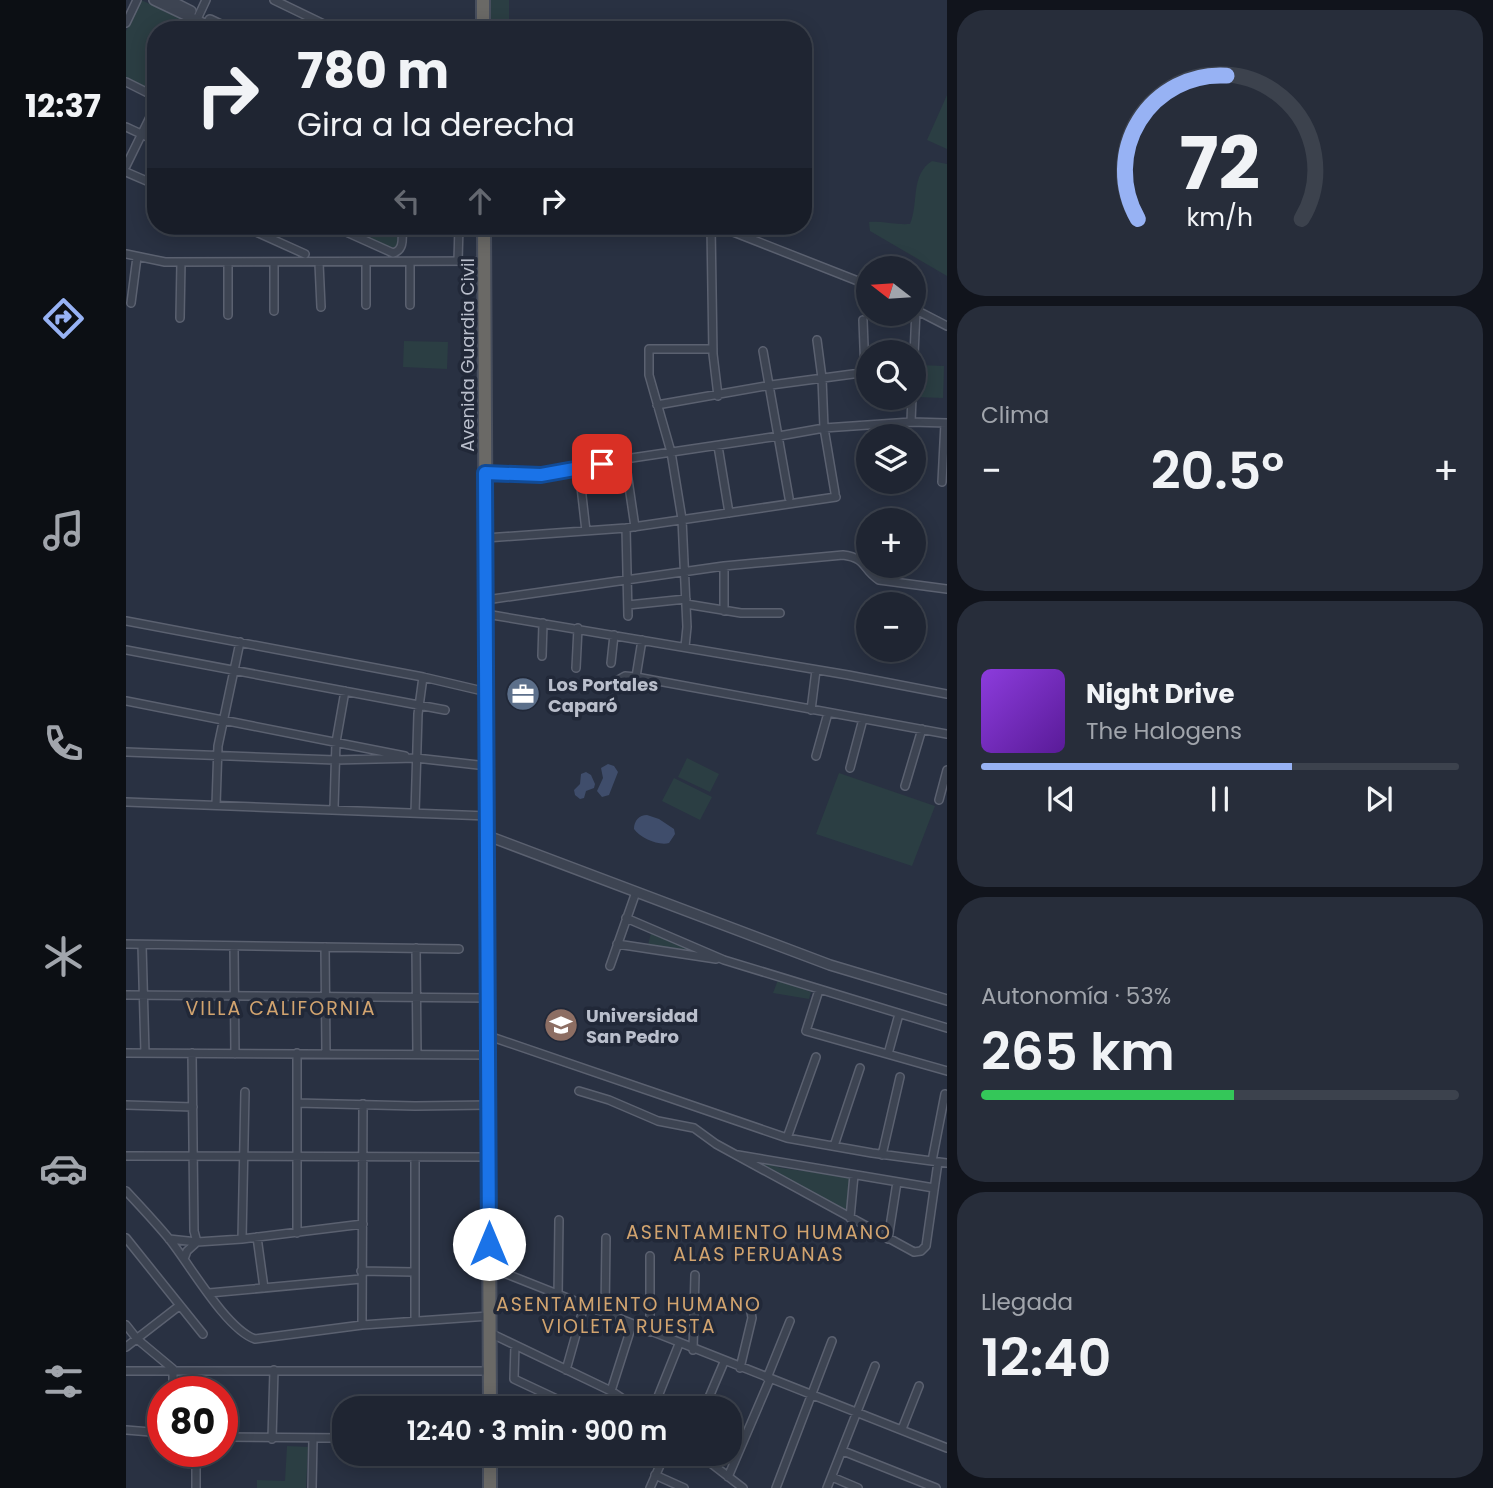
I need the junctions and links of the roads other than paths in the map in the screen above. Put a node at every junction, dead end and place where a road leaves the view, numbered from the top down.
1 (137, 0) edge
2 (154, 0) edge
3 (169, 0) edge
4 (206, 0) edge
5 (274, 0) edge
6 (483, 0) edge
7 (198, 17) junction
8 (196, 21) edge
9 (204, 21) edge
10 (208, 21) edge
11 (317, 21) edge
12 (483, 21) edge
13 (126, 23) edge
14 (126, 82) edge
15 (147, 92) edge
16 (147, 122) edge
17 (126, 127) edge
18 (141, 134) junction
19 (147, 137) edge
20 (126, 166) edge
21 (126, 172) edge
22 (147, 182) edge
23 (263, 235) edge
24 (353, 235) edge
25 (402, 235) edge
26 (459, 235) edge
27 (484, 235) edge
28 (711, 235) edge
29 (741, 235) edge
30 (126, 254) edge
31 (304, 254) dead end
32 (137, 257) junction
33 (458, 261) junction
34 (484, 261) junction
35 (181, 262) junction
36 (228, 262) junction
37 (274, 262) junction
38 (319, 263) junction
39 (366, 263) junction
40 (410, 263) junction
41 (856, 280) edge
42 (131, 303) dead end
43 (410, 304) dead end
44 (366, 305) dead end
45 (321, 307) dead end
46 (274, 311) dead end
47 (228, 315) dead end
48 (926, 315) edge
49 (180, 318) dead end
50 (947, 325) edge
51 (817, 340) dead end
52 (713, 349) junction
53 (763, 351) dead end
54 (856, 373) edge
55 (822, 378) junction
56 (771, 385) junction
57 (718, 396) junction
58 (657, 405) junction
59 (911, 410) edge
60 (911, 422) junction
61 (946, 423) edge
62 (889, 424) edge
63 (856, 426) edge
64 (824, 428) junction
65 (779, 436) junction
66 (718, 446) junction
67 (671, 452) junction
68 (625, 458) junction
69 (579, 469) junction
70 (485, 473) junction
71 (942, 482) dead end
72 (789, 498) dead end
73 (729, 513) junction
74 (682, 519) junction
75 (635, 527) junction
76 (626, 528) junction
77 (586, 531) junction
78 (486, 538) junction
79 (724, 566) junction
80 (685, 572) junction
81 (628, 579) junction
82 (947, 589) edge
83 (486, 600) junction
84 (686, 601) junction
85 (628, 605) junction
86 (724, 611) junction
87 (780, 612) dead end
88 (486, 614) junction
89 (628, 616) dead end
90 (127, 621) edge
91 (543, 623) junction
92 (578, 628) junction
93 (126, 630) edge
94 (614, 635) junction
95 (642, 640) junction
96 (240, 642) junction
97 (685, 647) junction
98 (126, 650) edge
99 (542, 656) dead end
100 (611, 663) dead end
101 (576, 668) dead end
102 (816, 670) junction
103 (234, 671) junction
104 (423, 677) junction
105 (635, 677) junction
106 (618, 680) dead end
107 (345, 691) junction
108 (487, 691) junction
109 (947, 694) edge
110 (126, 701) edge
111 (419, 705) junction
112 (445, 710) dead end
113 (811, 710) junction
114 (828, 713) junction
115 (863, 719) junction
116 (222, 721) junction
117 (922, 729) junction
118 (947, 734) edge
119 (336, 742) junction
120 (126, 752) edge
121 (217, 756) junction
122 (816, 756) dead end
123 (416, 758) junction
124 (335, 760) junction
125 (487, 766) junction
126 (850, 768) dead end
127 (947, 771) edge
128 (905, 786) dead end
129 (939, 800) dead end
130 (126, 802) edge
131 (216, 804) junction
132 (334, 808) junction
133 (415, 813) junction
134 (488, 816) junction
135 (488, 836) junction
136 (636, 892) junction
137 (626, 918) junction
138 (126, 944) edge
139 (617, 944) junction
140 (142, 945) junction
141 (234, 946) junction
142 (325, 947) junction
143 (416, 948) junction
144 (459, 949) dead end
145 (724, 960) junction
146 (610, 966) dead end
147 (819, 990) junction
148 (126, 995) edge
149 (143, 995) junction
150 (236, 996) junction
151 (325, 997) junction
152 (416, 998) junction
153 (489, 998) junction
154 (947, 1000) edge
155 (899, 1014) junction
156 (947, 1028) edge
157 (489, 1036) junction
158 (126, 1053) edge
159 (145, 1053) junction
160 (192, 1054) junction
161 (235, 1054) junction
162 (297, 1054) junction
163 (326, 1054) junction
164 (416, 1054) junction
165 (888, 1054) junction
166 (489, 1055) junction
167 (816, 1056) dead end
168 (860, 1068) dead end
169 (947, 1071) edge
170 (900, 1077) dead end
171 (579, 1091) dead end
172 (245, 1092) dead end
173 (945, 1094) dead end
174 (298, 1103) junction
175 (363, 1104) junction
176 (126, 1105) edge
177 (489, 1105) junction
178 (193, 1107) junction
179 (787, 1138) junction
180 (834, 1146) junction
181 (734, 1154) junction
182 (882, 1155) junction
183 (126, 1156) edge
184 (193, 1156) junction
185 (243, 1156) junction
186 (298, 1156) junction
187 (363, 1157) junction
188 (415, 1157) junction
189 (489, 1157) junction
190 (935, 1161) junction
191 (947, 1163) edge
192 (854, 1175) junction
193 (897, 1182) junction
194 (934, 1188) junction
195 (126, 1191) edge
196 (850, 1218) junction
197 (559, 1220) dead end
198 (363, 1224) junction
199 (297, 1233) junction
200 (257, 1237) junction
201 (126, 1238) edge
202 (606, 1238) dead end
203 (169, 1239) junction
204 (243, 1239) junction
205 (888, 1239) junction
206 (197, 1242) junction
207 (650, 1256) dead end
208 (184, 1259) junction
209 (489, 1267) junction
210 (414, 1272) junction
211 (361, 1275) junction
212 (695, 1275) dead end
213 (264, 1288) junction
214 (208, 1293) junction
215 (558, 1296) junction
216 (749, 1301) dead end
217 (179, 1306) junction
218 (584, 1306) junction
219 (605, 1314) junction
220 (489, 1315) junction
221 (415, 1321) junction
222 (790, 1321) dead end
223 (126, 1325) edge
224 (362, 1325) junction
225 (632, 1325) junction
226 (650, 1332) junction
227 (489, 1333) junction
228 (203, 1334) dead end
229 (137, 1339) junction
230 (832, 1341) dead end
231 (679, 1344) junction
232 (515, 1345) junction
233 (126, 1347) edge
234 (693, 1350) junction
235 (724, 1362) junction
236 (875, 1366) dead end
237 (740, 1368) junction
238 (173, 1369) junction
239 (274, 1370) junction
240 (566, 1370) junction
241 (126, 1371) edge
242 (490, 1371) junction
243 (173, 1376) edge
244 (768, 1379) junction
245 (919, 1386) dead end
246 (611, 1391) junction
247 (490, 1396) edge
248 (551, 1396) edge
249 (618, 1396) edge
250 (658, 1396) edge
251 (710, 1396) edge
252 (812, 1396) junction
253 (859, 1412) junction
254 (902, 1429) junction
255 (126, 1430) edge
256 (147, 1432) edge
257 (238, 1438) edge
258 (332, 1438) edge
259 (272, 1439) junction
260 (313, 1439) junction
261 (946, 1446) edge
262 (843, 1451) junction
263 (490, 1466) edge
264 (660, 1466) edge
265 (714, 1466) edge
266 (196, 1467) edge
267 (655, 1475) junction
268 (728, 1477) junction
269 (832, 1477) junction
270 (912, 1479) junction
271 (739, 1487) edge
272 (196, 1488) edge
273 (312, 1488) edge
274 (490, 1488) edge
275 (650, 1488) edge
276 (684, 1488) edge
277 (776, 1488) edge
278 (827, 1488) edge
279 (858, 1488) edge
280 (910, 1488) edge
281 (936, 1488) edge

1 - 13 street
2 - 7 street
3 - 7 street
4 - 7 street
5 - 11 street
6 - 12 highway
7 - 8 street
7 - 9 street
7 - 10 street
14 - 15 street
16 - 18 street
17 - 18 street
18 - 19 street
18 - 20 street
21 - 22 street
23 - 31 street
24 - 25 street
26 - 33 street
27 - 34 highway, Avenida Guardia Civil
28 - 52 street
29 - 41 street
30 - 32 street
32 - 35 street
32 - 42 street
33 - 34 street
33 - 40 street
34 - 70 highway, Avenida Guardia Civil
35 - 36 street
35 - 49 street
36 - 37 street
36 - 47 street
37 - 38 street
37 - 46 street
38 - 39 street
38 - 45 street
39 - 40 street
39 - 44 street
40 - 43 street
48 - 50 street
51 - 55 street
52 - 57 street
52 - 58 street
53 - 56 street
54 - 55 street
55 - 56 street
55 - 64 street
56 - 57 street
56 - 65 street
57 - 58 street
58 - 67 street
59 - 60 street
60 - 61 street
60 - 62 street
61 - 71 street
63 - 64 street
64 - 65 street
64 - 73 street
65 - 66 street
65 - 72 street
66 - 67 street
66 - 73 street
67 - 68 street
67 - 74 street
68 - 69 street
68 - 75 street
69 - 70 street
69 - 77 street
70 - 78 highway, Avenida Guardia Civil
73 - 74 street
74 - 75 street
74 - 80 street
75 - 76 street
76 - 77 street
76 - 81 street
77 - 78 street
78 - 83 highway, Avenida Guardia Civil
79 - 80 street
79 - 82 street
79 - 86 street
80 - 81 street
80 - 84 street
81 - 83 street
81 - 85 street
83 - 88 highway, Avenida Guardia Civil
84 - 85 street
84 - 86 street
84 - 97 street
85 - 89 street
86 - 87 street
88 - 91 street
88 - 108 highway, Avenida Guardia Civil
90 - 93 street
90 - 96 street
91 - 92 street
91 - 99 street
92 - 94 street
92 - 101 street
94 - 95 street
94 - 100 street
95 - 97 street
95 - 105 street
96 - 103 street
96 - 104 street
97 - 102 street
98 - 103 street
102 - 109 street
102 - 113 street
103 - 107 street
103 - 116 street
104 - 108 street
104 - 111 street
105 - 106 street
105 - 113 street
107 - 111 street
107 - 119 street
108 - 125 highway, Avenida Guardia Civil
110 - 116 street
111 - 112 street
111 - 123 street
113 - 114 street
114 - 115 street
114 - 122 street
115 - 117 street
115 - 126 street
116 - 119 street
116 - 121 street
117 - 118 street
117 - 128 street
119 - 123 street
119 - 124 street
120 - 121 street
121 - 124 street
121 - 131 street
123 - 124 street
123 - 125 street
123 - 133 street
124 - 132 street
125 - 134 highway, Avenida Guardia Civil
127 - 129 street
130 - 131 street
131 - 132 street
132 - 133 street
133 - 134 street
134 - 135 highway, Avenida Guardia Civil
135 - 136 street
135 - 153 highway, Avenida Guardia Civil
136 - 137 street
136 - 154 street
137 - 139 street
137 - 145 street
138 - 140 street
139 - 145 street
139 - 146 street
140 - 141 street
140 - 149 street
141 - 142 street
141 - 150 street
142 - 143 street
142 - 151 street
143 - 144 street
143 - 152 street
145 - 147 street
147 - 155 street
147 - 165 street
148 - 149 street
149 - 150 street
149 - 159 street
150 - 151 street
150 - 161 street
151 - 152 street
151 - 163 street
152 - 153 street
152 - 164 street
153 - 157 highway, Avenida Guardia Civil
155 - 156 street
155 - 165 street
157 - 166 highway, Avenida Guardia Civil
157 - 179 street
158 - 159 street
159 - 160 street
160 - 161 street
160 - 178 street
161 - 162 street
162 - 163 street
162 - 174 street
163 - 164 street
164 - 166 street
165 - 169 street
166 - 177 highway, Avenida Guardia Civil
167 - 179 street
168 - 180 street
170 - 182 street
171 - 181 street
172 - 185 street
173 - 190 street
174 - 175 street
174 - 186 street
175 - 177 street
175 - 187 street
176 - 178 street
177 - 189 highway, Avenida Guardia Civil
178 - 184 street
179 - 180 street
180 - 182 street
181 - 192 street
181 - 196 street
182 - 190 street
183 - 184 street
184 - 185 street
184 - 206 street
185 - 186 street
185 - 204 street
186 - 187 street
186 - 199 street
187 - 188 street
187 - 198 street
188 - 189 street
188 - 210 street
189 - 209 highway, Avenida Guardia Civil
190 - 191 street
190 - 194 street
192 - 193 street
192 - 196 street
193 - 194 street
193 - 205 street
194 - 205 street
195 - 203 street
196 - 205 street
197 - 215 street
198 - 199 street
198 - 211 street
199 - 200 street
200 - 204 street
200 - 213 street
201 - 217 street
202 - 219 street
203 - 206 street
203 - 208 street
204 - 206 street
206 - 208 street
207 - 226 street
208 - 214 street
209 - 215 street
209 - 220 highway, Avenida Guardia Civil
210 - 211 street
210 - 221 street
211 - 213 street
211 - 224 street
212 - 234 street
213 - 214 street
214 - 224 street
215 - 218 street
216 - 237 street
217 - 228 street
217 - 229 street
218 - 219 street
218 - 240 street
219 - 225 street
220 - 221 street
220 - 227 highway, Avenida Guardia Civil
221 - 224 street
222 - 244 street
223 - 229 street
225 - 226 street
225 - 246 street
226 - 231 street
227 - 232 street
227 - 242 highway, Avenida Guardia Civil
229 - 233 street
229 - 238 street
230 - 252 street
231 - 234 street
231 - 250 street
232 - 240 street
232 - 248 street
234 - 235 street
235 - 237 street
235 - 251 street
236 - 253 street
237 - 244 street
238 - 239 street
238 - 241 street
238 - 243 street
239 - 242 street
239 - 259 street
240 - 246 street
242 - 247 highway, Avenida Guardia Civil
244 - 252 street
244 - 268 street
245 - 254 street
246 - 249 street
252 - 253 street
252 - 277 street
253 - 254 street
253 - 262 street
254 - 261 street
255 - 256 street
257 - 259 street
258 - 260 street
259 - 260 street
260 - 273 street
262 - 269 street
262 - 270 street
263 - 274 highway
264 - 267 street
265 - 268 street
266 - 272 street
267 - 275 street
267 - 276 street
268 - 271 street
269 - 278 street
269 - 279 street
270 - 280 street
270 - 281 street

